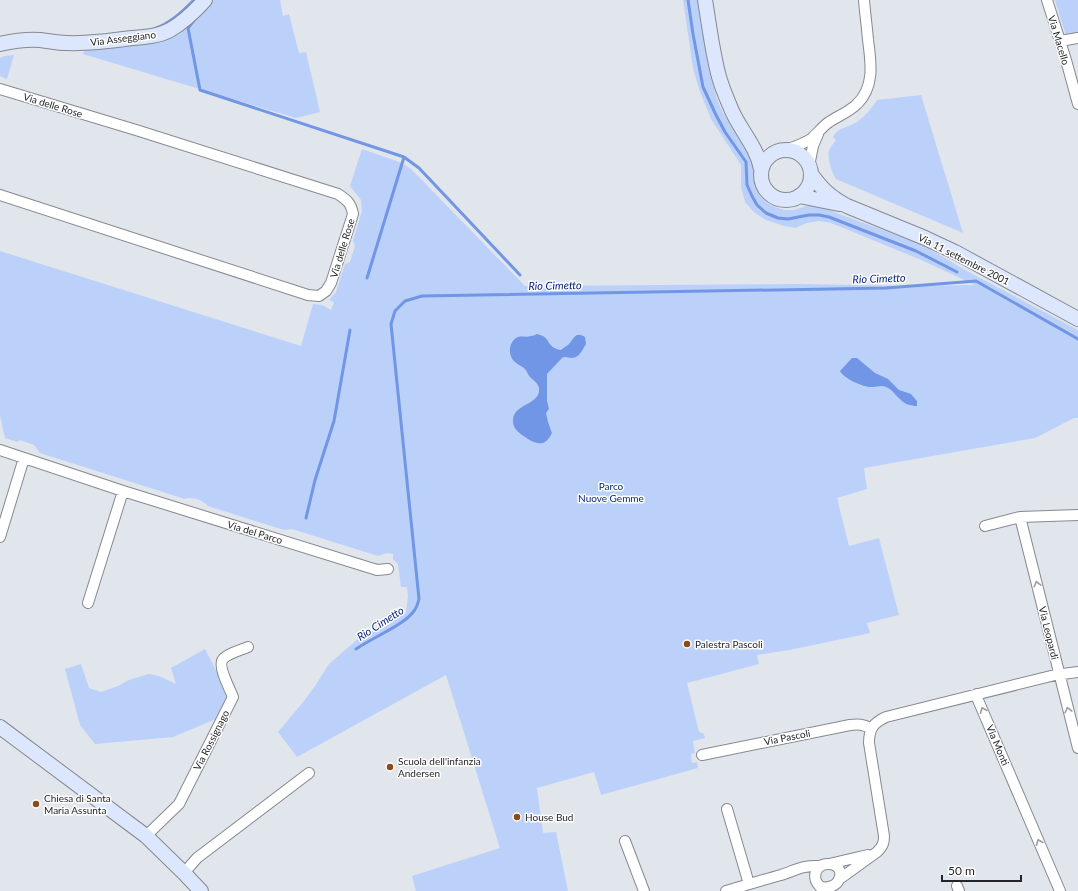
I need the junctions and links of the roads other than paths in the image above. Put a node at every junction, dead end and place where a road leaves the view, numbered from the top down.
1 (206, 0) edge
2 (706, 0) edge
3 (864, 0) edge
4 (1047, 0) edge
5 (1078, 38) edge
6 (1060, 41) junction
7 (52, 42) junction
8 (0, 44) edge
9 (0, 50) edge
10 (1, 88) edge
11 (1078, 104) edge
12 (818, 132) junction
13 (746, 135) junction
14 (781, 151) junction
15 (761, 169) junction
16 (810, 170) junction
17 (0, 195) edge
18 (799, 196) junction
19 (847, 206) junction
20 (1078, 319) edge
21 (0, 450) edge
22 (24, 458) junction
23 (123, 491) junction
24 (1078, 514) edge
25 (1020, 517) junction
26 (985, 526) dead end
27 (0, 536) edge
28 (388, 569) dead end
29 (88, 603) dead end
30 (248, 647) dead end
31 (1078, 672) edge
32 (1059, 674) junction
33 (977, 694) junction
34 (0, 727) edge
35 (871, 729) junction
36 (1078, 748) edge
37 (702, 754) dead end
38 (309, 773) dead end
39 (727, 808) dead end
40 (146, 836) junction
41 (625, 841) dead end
42 (877, 852) junction
43 (825, 865) junction
44 (790, 872) junction
45 (184, 873) junction
46 (749, 884) junction
47 (837, 885) edge
48 (821, 887) edge
49 (201, 891) edge
50 (644, 891) edge
51 (726, 891) edge
52 (1060, 891) edge

1 - 7 main road, Via Asseggiano
2 - 13 main road, Via 11 settembre 2001
3 - 12 street
4 - 6 street, Via Macello
5 - 6 street
6 - 11 street, Via Macello
7 - 8 main road, Via Asseggiano
7 - 9 main road, Via Asseggiano
10 - 17 street, Via delle Rose
12 - 14 street
12 - 16 street
13 - 14 main road, Via 11 settembre 2001
13 - 15 main road, Via 11 settembre 2001
14 - 15 main road
14 - 16 main road, Via 11 settembre 2001
15 - 18 main road, Via 11 settembre 2001
16 - 18 main road
16 - 19 main road, Via 11 settembre 2001
18 - 19 main road, Via 11 settembre 2001
19 - 20 main road, Via 11 settembre 2001
21 - 22 street, Via del Parco
22 - 23 street, Via del Parco
22 - 27 street
23 - 28 street, Via del Parco
23 - 29 street
24 - 25 street
25 - 26 street
32 -> 25 street, Via Leopardi
30 - 40 street, Via Rossignago
31 - 32 street
32 - 33 street
36 -> 32 street, Via Leopardi
33 - 35 street
52 -> 33 street, Via Monti
34 - 40 main road
35 - 37 street, Via Pascoli
35 - 42 street
38 - 45 street
39 - 46 street
40 - 45 main road
41 - 50 street
42 - 43 street
42 - 47 street
43 - 44 street
43 - 47 street
43 - 48 street
44 - 46 street
44 - 48 street
45 - 49 main road
46 - 51 street
47 - 48 street

